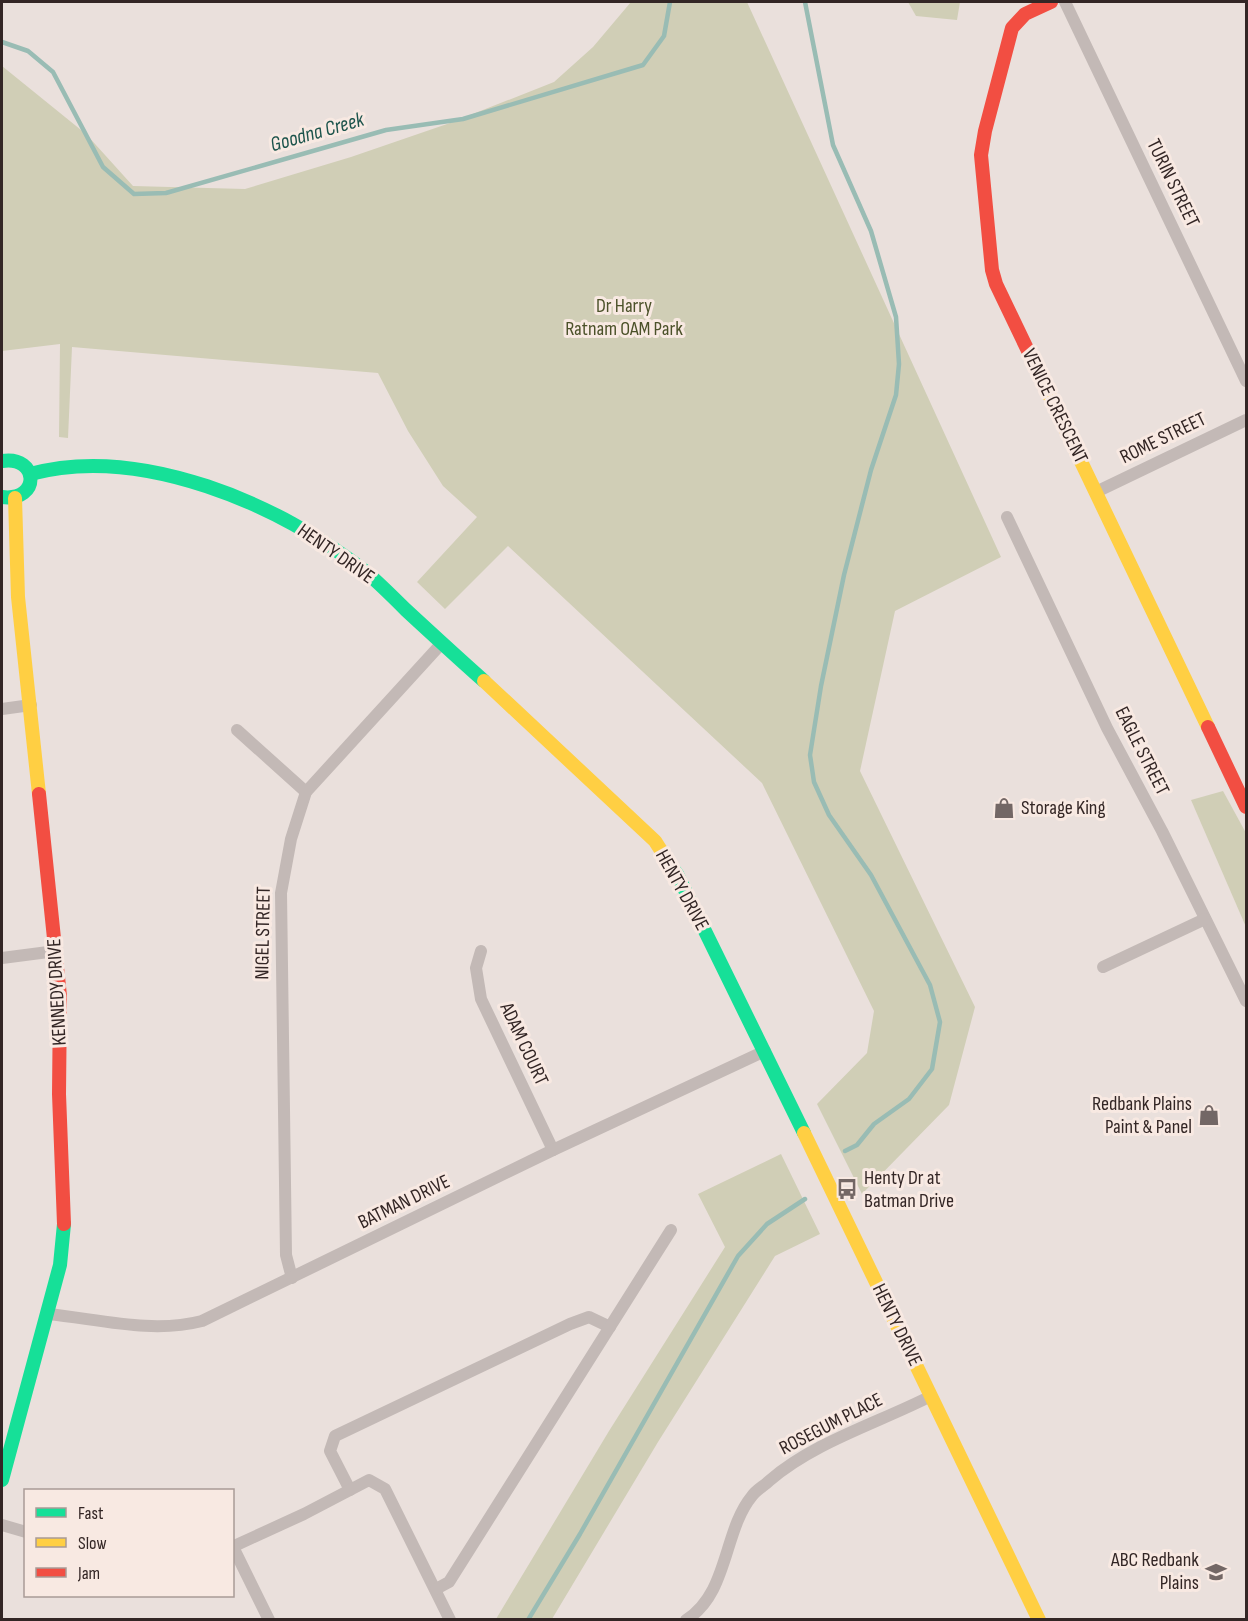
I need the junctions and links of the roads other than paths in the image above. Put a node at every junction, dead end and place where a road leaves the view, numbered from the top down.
1 (1051, 2) edge
2 (1065, 2) edge
3 (1246, 381) edge
4 (1246, 420) edge
5 (2, 461) edge
6 (30, 474) junction
7 (1096, 492) junction
8 (8, 497) edge
9 (1007, 517) dead end
10 (442, 643) junction
11 (31, 705) junction
12 (2, 709) edge
13 (237, 730) dead end
14 (306, 792) junction
15 (1246, 807) edge
16 (1205, 919) junction
17 (56, 951) junction
18 (481, 951) dead end
19 (2, 957) edge
20 (1102, 967) dead end
21 (1246, 1001) edge
22 (765, 1051) junction
23 (553, 1150) junction
24 (671, 1230) dead end
25 (292, 1278) junction
26 (48, 1314) junction
27 (610, 1327) junction
28 (931, 1396) junction
29 (2, 1480) edge
30 (350, 1490) junction
31 (2, 1525) edge
32 (24, 1531) edge
33 (234, 1547) edge
34 (234, 1549) edge
35 (436, 1589) junction
36 (268, 1620) edge
37 (450, 1620) edge
38 (686, 1620) edge
39 (1039, 1620) edge

1 - 7 street, VENICE CRESCENT
2 - 3 street, TURIN STREET
4 - 7 street, ROME STREET
5 - 6 street
6 - 8 street
6 - 10 street, HENTY DRIVE
7 - 15 street, VENICE CRESCENT
8 - 11 street, KENNEDY DRIVE
9 - 16 street, EAGLE STREET
10 - 14 street, NIGEL STREET
10 - 22 street, HENTY DRIVE
11 - 12 street
11 - 17 street, KENNEDY DRIVE
13 - 14 street
14 - 25 street, NIGEL STREET
16 - 20 street
16 - 21 street, EAGLE STREET
17 - 19 street
17 - 26 street, KENNEDY DRIVE
18 - 23 street, ADAM COURT
22 - 23 street, BATMAN DRIVE
22 - 28 street, HENTY DRIVE
23 - 25 street, BATMAN DRIVE
24 - 27 street
25 - 26 street, BATMAN DRIVE
26 - 29 street, KENNEDY DRIVE
27 - 30 street
27 - 35 street
28 - 38 street, ROSEGUM PLACE
28 - 39 street, HENTY DRIVE
30 - 33 street
30 - 35 street
31 - 32 street
34 - 36 street
35 - 37 street

